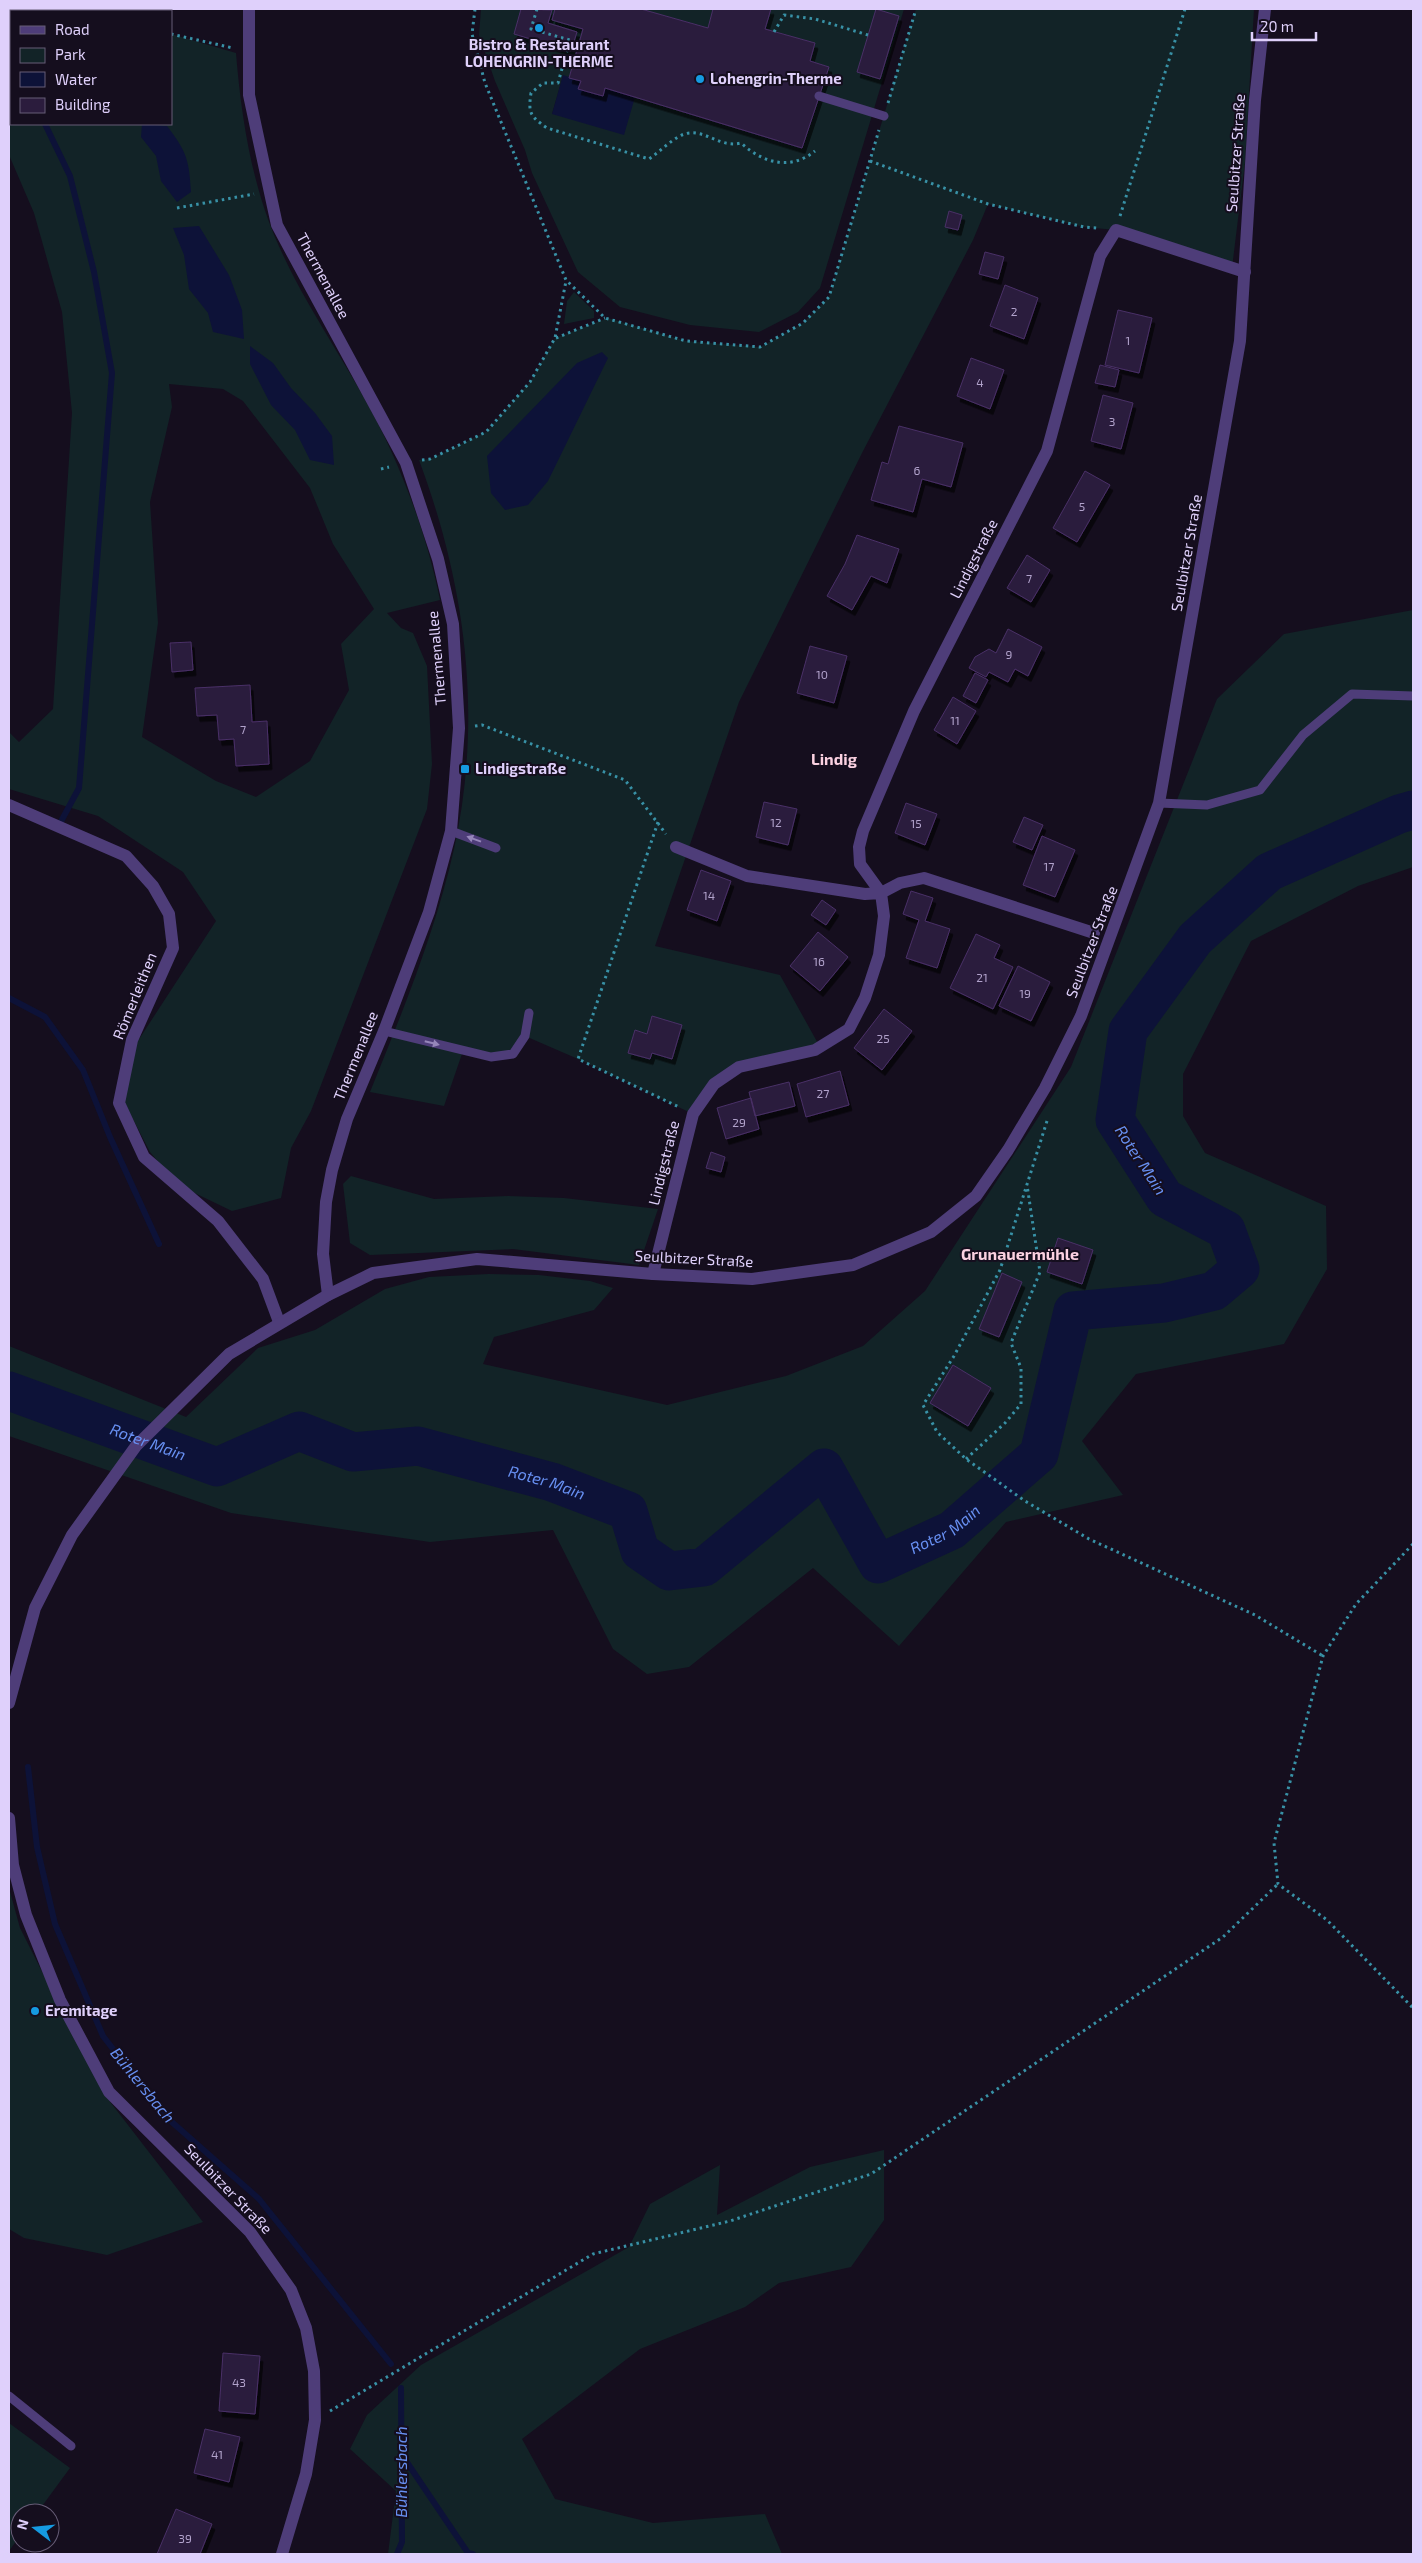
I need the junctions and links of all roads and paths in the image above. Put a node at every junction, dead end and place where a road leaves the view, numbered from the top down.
1 (249, 9) edge
2 (475, 9) edge
3 (537, 9) edge
4 (916, 9) edge
5 (1185, 9) edge
6 (1265, 9) edge
7 (774, 32) dead end
8 (172, 34) edge
9 (868, 35) dead end
10 (248, 52) junction
11 (820, 96) dead end
12 (884, 116) junction
13 (815, 151) dead end
14 (870, 161) junction
15 (270, 191) junction
16 (177, 208) dead end
17 (1116, 230) junction
18 (1245, 272) junction
19 (566, 280) junction
20 (605, 318) junction
21 (555, 338) junction
22 (430, 459) dead end
23 (1413, 696) edge
24 (459, 728) junction
25 (1159, 803) junction
26 (9, 806) edge
27 (658, 822) junction
28 (451, 831) junction
29 (676, 847) joint
30 (496, 848) dead end
31 (881, 893) junction
32 (1094, 934) dead end
33 (530, 1013) dead end
34 (384, 1031) junction
35 (693, 1114) junction
36 (1049, 1114) dead end
37 (1027, 1184) junction
38 (653, 1274) junction
39 (328, 1295) junction
40 (279, 1322) junction
41 (966, 1459) junction
42 (1413, 1544) edge
43 (1323, 1656) junction
44 (9, 1703) edge
45 (9, 1818) edge
46 (1278, 1884) junction
47 (1413, 2008) edge
48 (9, 2396) edge
49 (315, 2420) junction
50 (71, 2446) dead end
51 (282, 2554) edge

1 - 10 street, Thermenallee
2 - 19 path
3 - 13 path
4 - 12 path
5 - 17 path
6 - 18 street, Seulbitzer Straße
7 - 9 path
8 - 10 path
10 - 15 street, Thermenallee
11 - 12 lane
12 - 14 path
14 - 17 path
14 - 20 path
15 - 16 path
15 - 24 street, Thermenallee
17 - 18 street
17 - 31 street, Lindigstraße
18 - 25 street, Seulbitzer Straße
19 - 20 path
19 - 21 path
20 - 21 path
21 - 22 path
23 - 25 lane
24 - 27 path
24 - 28 street, Thermenallee
25 - 38 street, Seulbitzer Straße
26 - 40 street, Römerleithen
27 - 29 path
27 - 35 path
30 -> 28 lane
28 - 34 street, Thermenallee
29 - 31 street
31 - 32 street
31 - 35 street, Lindigstraße
34 -> 33 lane
34 - 39 street, Thermenallee
35 - 38 street, Lindigstraße
36 - 37 path
37 - 41 path
37 - 41 path
38 - 39 street, Seulbitzer Straße
39 - 40 street, Seulbitzer Straße
40 - 44 street, Seulbitzer Straße
41 - 43 path
42 - 43 path
43 - 46 path
45 - 49 street, Seulbitzer Straße
46 - 47 path
46 - 49 path
48 - 50 lane
49 - 51 street, Seulbitzer Straße

